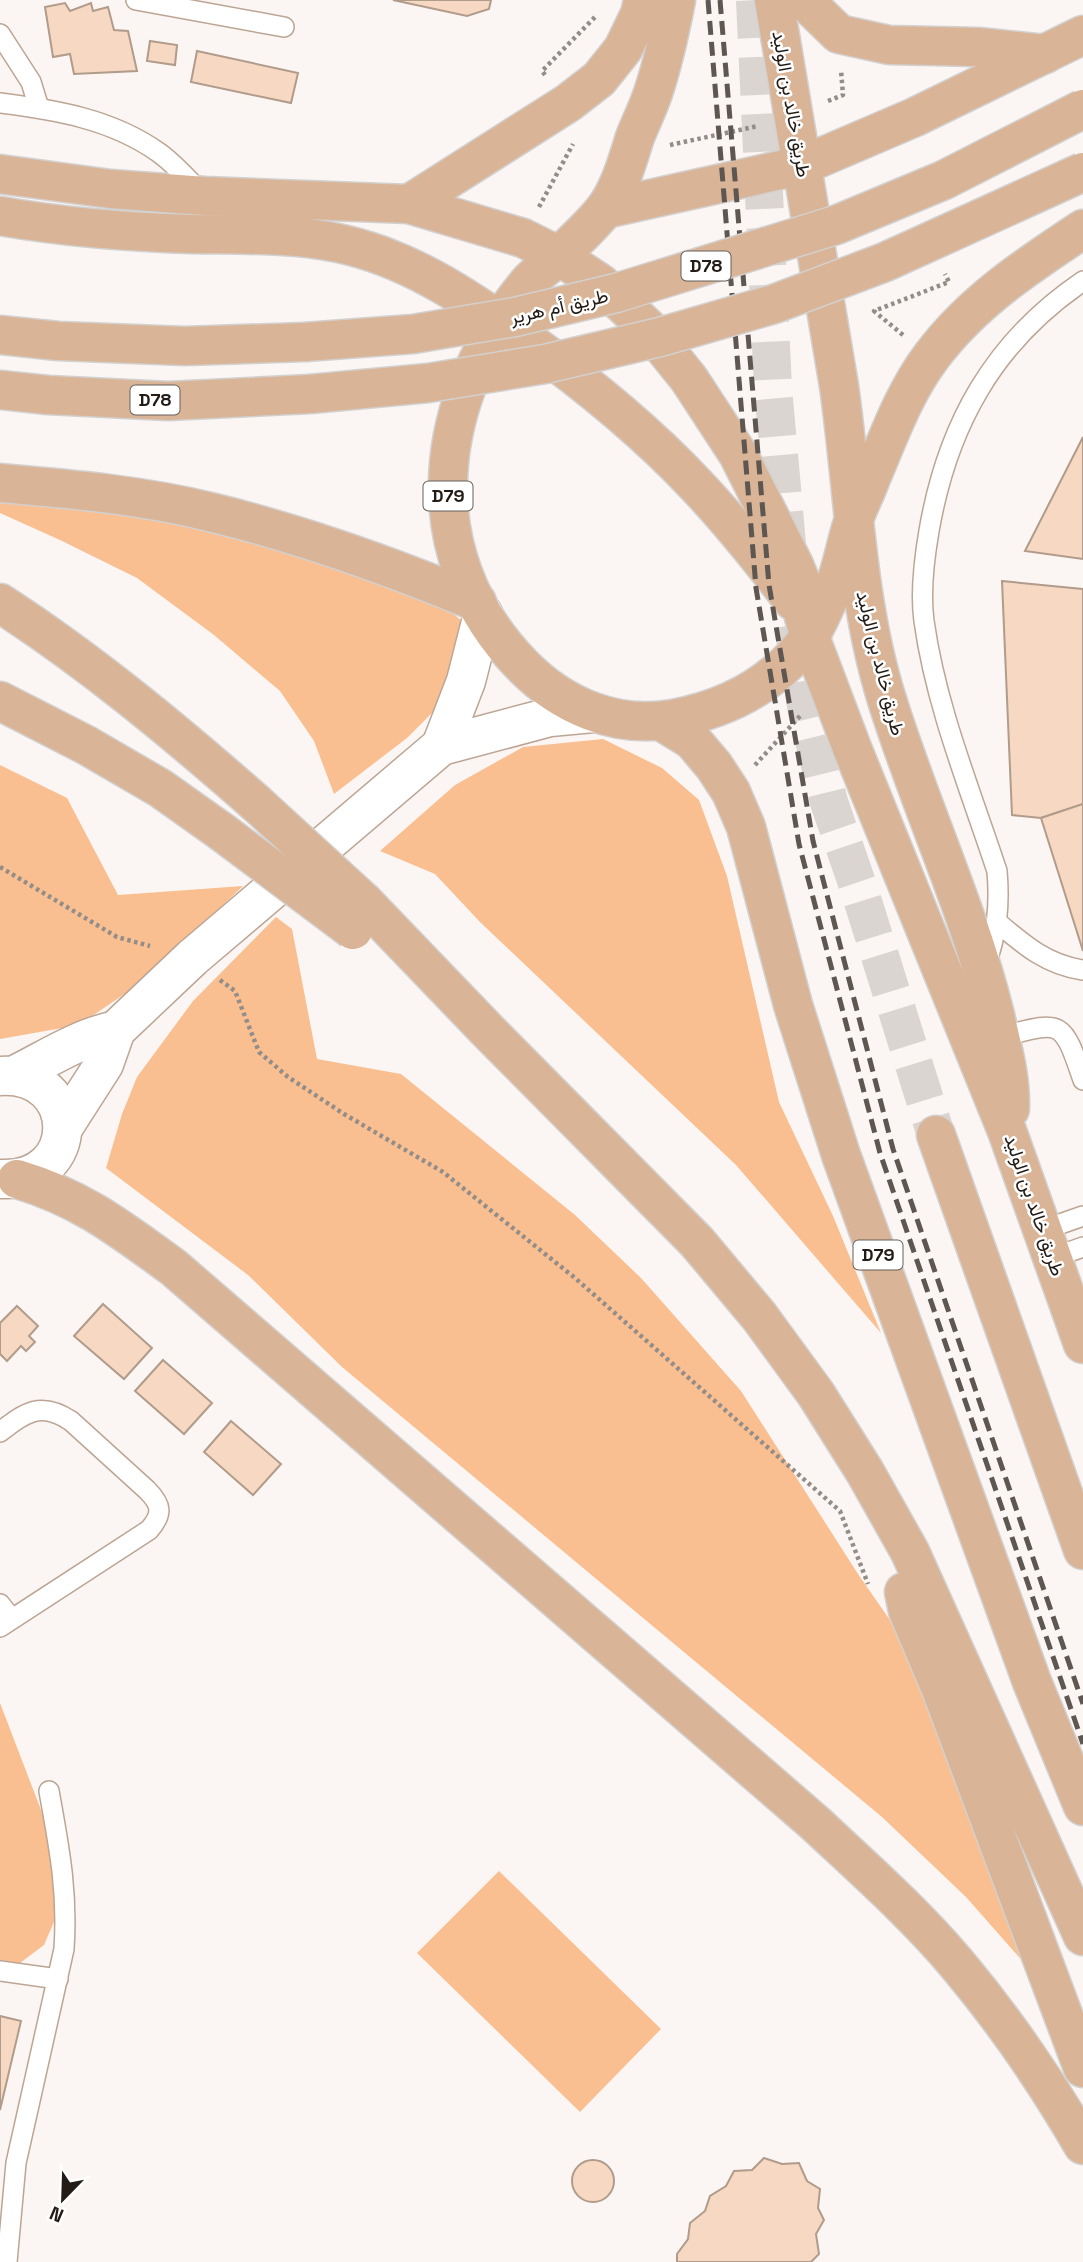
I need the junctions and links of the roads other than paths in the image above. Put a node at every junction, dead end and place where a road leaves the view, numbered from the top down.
1 (136, 0) edge
2 (643, 0) edge
3 (676, 0) edge
4 (774, 0) edge
5 (804, 0) edge
6 (284, 27) dead end
7 (0, 33) edge
8 (1083, 35) edge
9 (1045, 54) junction
10 (0, 103) edge
11 (39, 108) junction
12 (1083, 109) edge
13 (803, 165) junction
14 (1083, 172) edge
15 (0, 174) edge
16 (205, 196) junction
17 (409, 204) junction
18 (605, 209) junction
19 (0, 216) edge
20 (1083, 229) edge
21 (559, 256) junction
22 (1083, 281) edge
23 (500, 321) junction
24 (0, 335) edge
25 (0, 390) edge
26 (0, 483) edge
27 (854, 520) junction
28 (0, 603) edge
29 (480, 608) junction
30 (807, 627) junction
31 (0, 701) edge
32 (593, 713) junction
33 (661, 721) junction
34 (441, 746) junction
35 (358, 916) junction
36 (997, 922) junction
37 (1083, 970) edge
38 (984, 971) junction
39 (116, 1030) junction
40 (1000, 1037) junction
41 (8, 1075) edge
42 (1083, 1080) edge
43 (62, 1128) junction
44 (1007, 1131) junction
45 (936, 1135) tunnel mouth
46 (8, 1179) edge
47 (1083, 1216) edge
48 (1059, 1245) edge
49 (1083, 1344) edge
50 (0, 1432) edge
51 (1083, 1550) edge
52 (910, 1552) junction
53 (4, 1617) edge
54 (50, 1791) dead end
55 (1083, 1806) edge
56 (1083, 1936) edge
57 (0, 1971) edge
58 (58, 1979) junction
59 (1083, 2068) edge
60 (1083, 2145) edge
61 (7, 2262) edge

1 - 6 lane
2 - 17 main road
3 - 18 main road, D79
4 - 13 main road, طريق خالد بن الوليد
5 - 9 main road
7 - 11 lane
8 - 9 main road
9 - 13 main road
10 - 11 lane
11 - 16 lane
12 - 24 main road, طريق أم هرير / D78, bridge
13 - 18 main road
13 - 27 main road, طريق خالد بن الوليد
14 - 25 main road, D78, bridge
15 - 16 main road
16 - 17 main road
17 - 21 main road
18 - 21 main road, D79
19 - 23 main road
20 - 27 main road
21 - 23 main road, D79
21 - 30 main road
22 - 36 lane
23 - 29 main road, D79
23 - 30 main road
26 - 29 main road
27 - 30 main road
27 - 38 main road, طريق خالد بن الوليد
28 - 35 main road, bridge
29 - 32 main road, D79
29 - 34 street
30 - 33 main road
30 - 44 main road
31 - 35 main road, bridge
32 - 33 main road
32 - 34 street
33 - 55 main road, D79
34 - 39 street
35 - 52 main road
36 - 37 lane
36 - 38 lane
38 - 40 main road, طريق خالد بن الوليد
39 - 41 street
39 - 43 street
40 - 42 lane
40 - 44 main road, طريق خالد بن الوليد
41 - 43 street
43 - 46 street
44 - 48 main road, طريق خالد بن الوليد
45 - 51 main road
46 - 60 main road
47 - 48 lane
48 - 49 main road, طريق خالد بن الوليد
50 - 53 lane
52 - 56 main road
52 - 59 main road
54 - 58 lane
57 - 58 lane
58 - 61 lane

